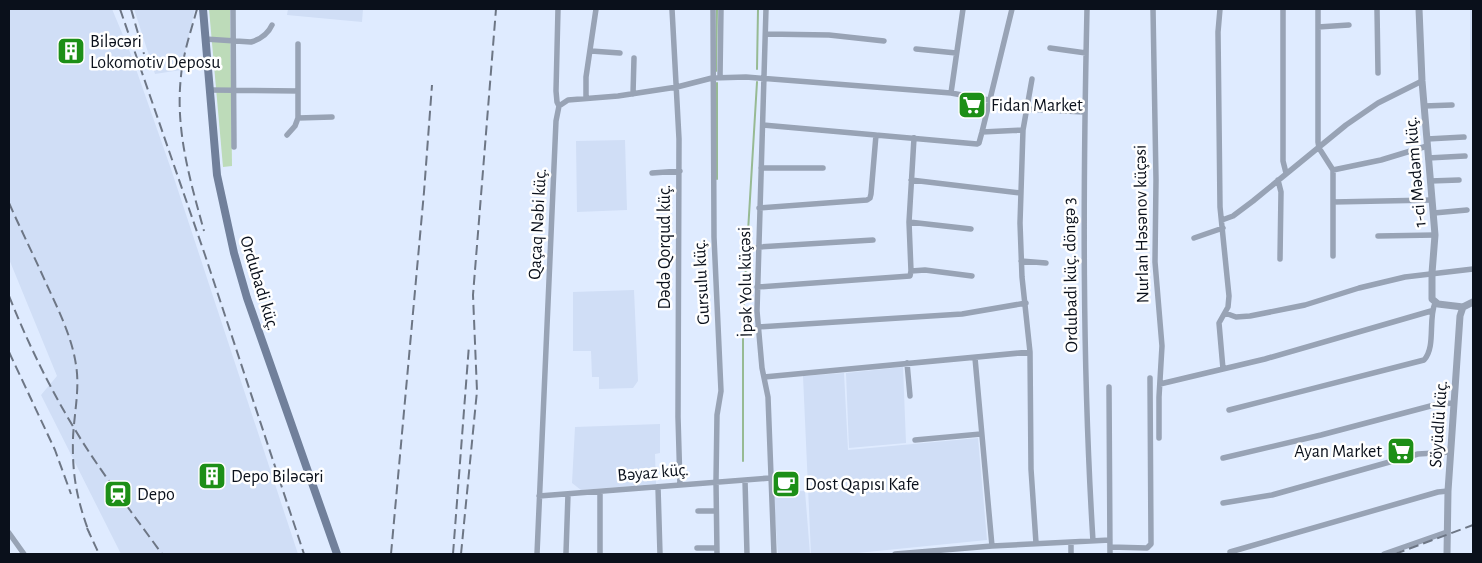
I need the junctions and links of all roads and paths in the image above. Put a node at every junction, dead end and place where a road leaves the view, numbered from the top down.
1 (203, 9) edge
2 (233, 9) edge
3 (558, 9) edge
4 (596, 9) edge
5 (672, 9) edge
6 (713, 9) edge
7 (720, 9) edge
8 (766, 9) edge
9 (963, 9) edge
10 (1012, 9) edge
11 (1087, 9) edge
12 (1153, 9) edge
13 (1220, 9) edge
14 (1283, 9) edge
15 (1318, 9) edge
16 (1377, 9) edge
17 (1419, 9) edge
18 (272, 25) dead end
19 (1349, 26) dead end
20 (1318, 27) junction
21 (766, 34) junction
22 (205, 39) junction
23 (884, 41) dead end
24 (233, 42) junction
25 (298, 44) dead end
26 (1050, 48) dead end
27 (916, 49) dead end
28 (591, 51) junction
29 (956, 53) junction
30 (1086, 53) junction
31 (620, 54) dead end
32 (634, 58) dead end
33 (1378, 73) dead end
34 (720, 77) junction
35 (712, 78) junction
36 (764, 78) junction
37 (1032, 79) dead end
38 (1422, 81) junction
39 (677, 88) junction
40 (210, 90) junction
41 (232, 91) junction
42 (298, 91) junction
43 (951, 93) junction
44 (633, 94) junction
45 (586, 98) junction
46 (990, 100) junction
47 (1452, 105) dead end
48 (559, 106) junction
49 (1424, 106) junction
50 (1025, 109) junction
51 (1084, 112) junction
52 (332, 117) dead end
53 (298, 118) junction
54 (763, 125) junction
55 (1023, 130) junction
56 (982, 132) junction
57 (287, 135) dead end
58 (876, 135) junction
59 (1464, 137) dead end
60 (914, 138) junction
61 (1427, 143) junction
62 (234, 147) dead end
63 (1319, 148) junction
64 (1465, 156) dead end
65 (1428, 158) junction
66 (761, 168) junction
67 (823, 168) dead end
68 (1333, 170) junction
69 (680, 171) junction
70 (652, 173) dead end
71 (1286, 173) junction
72 (911, 180) junction
73 (1278, 180) junction
74 (1459, 180) dead end
75 (1430, 181) junction
76 (1021, 193) junction
77 (1432, 200) junction
78 (1333, 202) junction
79 (759, 208) junction
80 (1467, 210) dead end
81 (1434, 213) junction
82 (1222, 220) junction
83 (909, 222) junction
84 (1223, 228) junction
85 (971, 229) dead end
86 (1436, 235) junction
87 (1378, 236) dead end
88 (1194, 238) dead end
89 (873, 240) dead end
90 (758, 247) junction
91 (1333, 256) dead end
92 (1280, 259) dead end
93 (1021, 261) junction
94 (1046, 263) dead end
95 (1473, 269) edge
96 (911, 271) junction
97 (1432, 273) junction
98 (972, 276) dead end
99 (757, 287) junction
100 (1473, 302) edge
101 (1435, 303) junction
102 (1026, 304) junction
103 (1463, 307) junction
104 (1432, 311) junction
105 (1225, 313) junction
106 (758, 327) junction
107 (1030, 352) junction
108 (975, 358) junction
109 (907, 363) junction
110 (1223, 369) junction
111 (764, 377) junction
112 (1150, 378) dead end
113 (1160, 384) junction
114 (1109, 387) dead end
115 (910, 396) dead end
116 (1454, 403) junction
117 (1229, 410) dead end
118 (981, 434) junction
119 (1159, 438) dead end
120 (915, 440) dead end
121 (1451, 452) junction
122 (1222, 458) dead end
123 (770, 478) junction
124 (744, 480) junction
125 (716, 481) junction
126 (680, 485) junction
127 (658, 487) junction
128 (600, 492) junction
129 (1448, 492) junction
130 (568, 494) junction
131 (539, 496) junction
132 (1223, 503) dead end
133 (698, 511) dead end
134 (716, 511) junction
135 (1447, 532) junction
136 (9, 533) edge
137 (1110, 540) junction
138 (1093, 541) junction
139 (1071, 542) junction
140 (1036, 543) junction
141 (992, 546) junction
142 (1110, 547) junction
143 (697, 548) dead end
144 (717, 551) edge
145 (1230, 552) dead end
146 (566, 553) dead end
147 (24, 554) edge
148 (337, 554) edge
149 (537, 554) edge
150 (600, 554) edge
151 (660, 554) edge
152 (748, 554) edge
153 (774, 554) edge
154 (895, 554) edge
155 (1071, 554) edge
156 (1110, 554) edge
157 (1384, 554) edge
158 (1447, 554) edge

1 - 22 main road, Ordubadi küç.
2 - 24 street
3 - 48 street, Qaçaq Nəbi küç.
4 - 28 street
5 - 39 street, Dədə Qorqud küç.
6 - 35 street, Gursulu küç.
7 - 34 street
8 - 21 street, İpək Yolu küçəsi
9 - 29 street
10 - 46 street
11 - 30 street, Ordubadi küç. döngə 3
12 - 113 street, Nurlan Həsənov küçəsi
13 - 82 street
14 - 71 street
15 - 20 street
16 - 33 street
17 - 38 street, 1-ci Mədəm küç.
18 - 24 street
19 - 20 street
20 - 63 street
21 - 23 street
21 - 36 street, İpək Yolu küçəsi
22 - 24 street
22 - 40 main road, Ordubadi küç.
24 - 41 street
25 - 42 street
26 - 30 street
27 - 29 street
28 - 31 street
28 - 45 street
29 - 43 street
30 - 51 street, Ordubadi küç. döngə 3
32 - 44 street
34 - 35 street
34 - 36 street
35 - 39 street
35 - 125 street, Gursulu küç.
36 - 43 street
36 - 54 street, İpək Yolu küçəsi
37 - 50 street
38 - 49 street, 1-ci Mədəm küç.
38 - 63 street
39 - 44 street
39 - 69 street, Dədə Qorqud küç.
40 - 41 street
40 - 148 main road, Ordubadi küç.
41 - 42 street
41 - 62 street
42 - 53 street
43 - 46 street
44 - 45 street
45 - 48 street
46 - 56 street
47 - 49 street
48 - 131 street, Qaçaq Nəbi küç.
49 - 61 street, 1-ci Mədəm küç.
50 - 51 street
50 - 55 street
51 - 138 street, Ordubadi küç. döngə 3
52 - 53 street
53 - 57 street
54 - 58 street
54 - 66 street, İpək Yolu küçəsi
55 - 56 street
55 - 76 street
56 - 60 street
58 - 60 street
58 - 79 street
59 - 61 street
60 - 72 street
61 - 65 street, 1-ci Mədəm küç.
61 - 68 street
63 - 68 street
63 - 71 street
64 - 65 street
65 - 75 street, 1-ci Mədəm küç.
66 - 67 street
66 - 79 street, İpək Yolu küçəsi
68 - 78 street
69 - 70 street
69 - 126 street, Dədə Qorqud küç.
71 - 73 street
72 - 76 street
72 - 83 street
73 - 82 street
73 - 92 street
74 - 75 street
75 - 77 street, 1-ci Mədəm küç.
76 - 93 street
77 - 78 street
77 - 81 street, 1-ci Mədəm küç.
78 - 91 street
79 - 90 street, İpək Yolu küçəsi
80 - 81 street
81 - 86 street, 1-ci Mədəm küç.
82 - 84 street
83 - 85 street
83 - 96 street
84 - 88 street
84 - 105 street
86 - 87 street
86 - 97 street, 1-ci Mədəm küç.
89 - 90 street
90 - 99 street, İpək Yolu küçəsi
93 - 94 street
93 - 102 street
95 - 97 street
96 - 98 street
96 - 99 street
97 - 101 street, 1-ci Mədəm küç.
97 - 105 street
99 - 106 street, İpək Yolu küçəsi
100 - 103 street
101 - 103 street
101 - 104 street
102 - 106 street
102 - 107 street
103 - 116 street, Söyüdlü küç.
104 - 110 street
104 - 117 street
105 - 110 street
106 - 111 street, İpək Yolu küçəsi
107 - 108 street
107 - 140 street
108 - 109 street
108 - 118 street
109 - 111 street
109 - 115 street
110 - 113 street
111 - 123 street, İpək Yolu küçəsi
112 - 142 street
113 - 119 street, Nurlan Həsənov küçəsi
114 - 137 street
116 - 121 street, Söyüdlü küç.
116 - 122 street
118 - 120 street
118 - 141 street
121 - 129 street, Söyüdlü küç.
121 - 132 street
123 - 124 street, Bəyaz küç.
123 - 153 street, İpək Yolu küçəsi
124 - 125 street, Bəyaz küç.
124 - 152 street
125 - 126 street, Bəyaz küç.
125 - 134 street, Gursulu küç.
126 - 127 street, Bəyaz küç.
127 - 128 street, Bəyaz küç.
127 - 151 street
128 - 130 street, Bəyaz küç.
128 - 150 street
129 - 135 street, Söyüdlü küç.
129 - 145 street
130 - 131 street, Bəyaz küç.
130 - 146 street
131 - 149 street, Qaçaq Nəbi küç.
133 - 134 street
134 - 144 street, Gursulu küç.
135 - 157 street
135 - 158 street, Söyüdlü küç.
136 - 147 street
137 - 138 street
137 - 142 street
138 - 139 street
139 - 140 street
139 - 155 street
140 - 141 street
141 - 154 street
142 - 156 street
143 - 144 street

